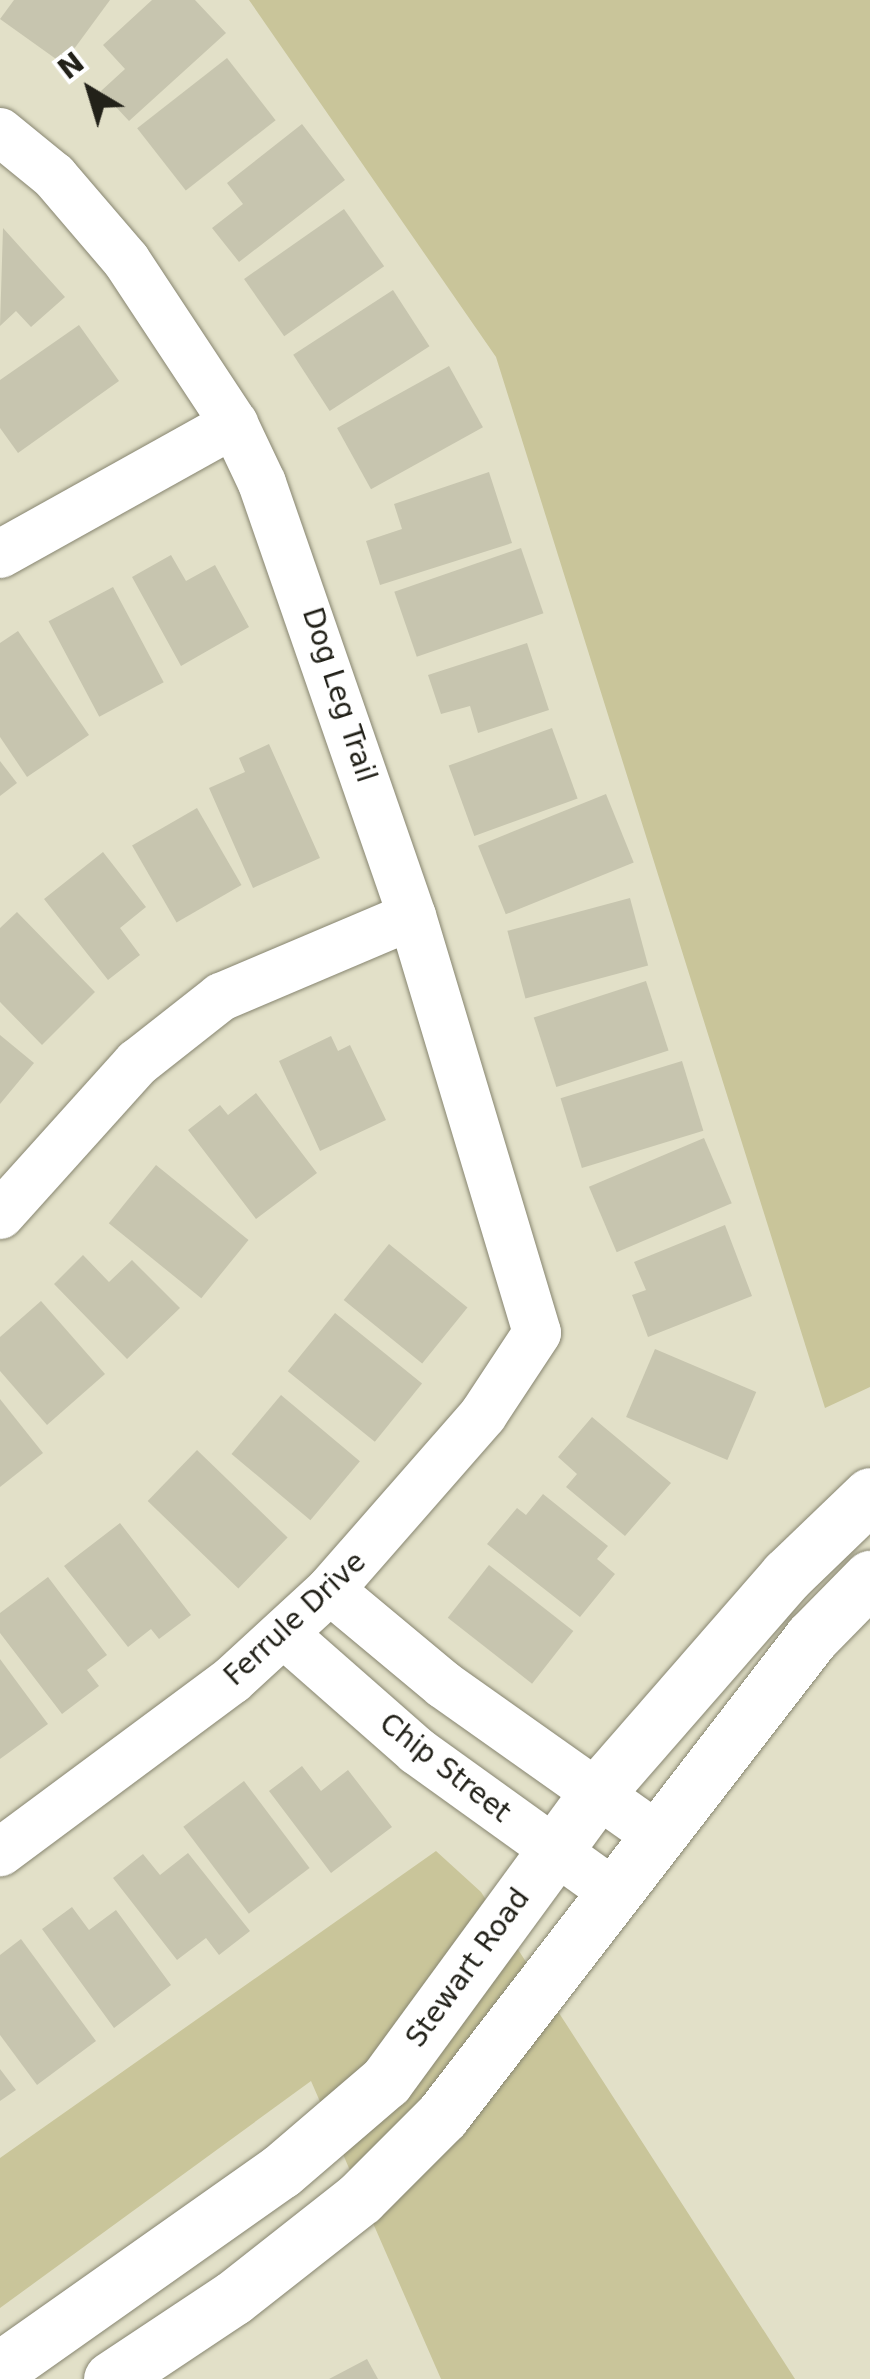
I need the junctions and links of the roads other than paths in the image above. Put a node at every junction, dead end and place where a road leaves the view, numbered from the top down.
1 (0, 132) edge
2 (234, 424) junction
3 (0, 554) edge
4 (412, 916) junction
5 (0, 1214) edge
6 (537, 1333) joint
7 (870, 1495) edge
8 (870, 1578) edge
9 (330, 1590) junction
10 (284, 1634) junction
11 (595, 1795) junction
12 (657, 1836) junction
13 (554, 1849) junction
14 (0, 1852) edge
15 (614, 1892) junction
16 (0, 2369) edge
17 (130, 2374) edge

1 - 2 street, Dog Leg Trail
2 - 3 street
2 - 4 street, Dog Leg Trail
4 - 5 street
4 - 6 street, Dog Leg Trail
6 - 9 street, Ferrule Drive
7 - 11 street, Stewart Road
8 - 12 street
9 - 10 street, Ferrule Drive
9 - 11 street
10 - 13 street, Chip Street
10 - 14 street, Ferrule Drive
11 - 12 street
11 - 13 street, Stewart Road
12 - 15 street
13 - 15 street, Chip Street
13 - 16 street, Stewart Road
15 - 17 street

